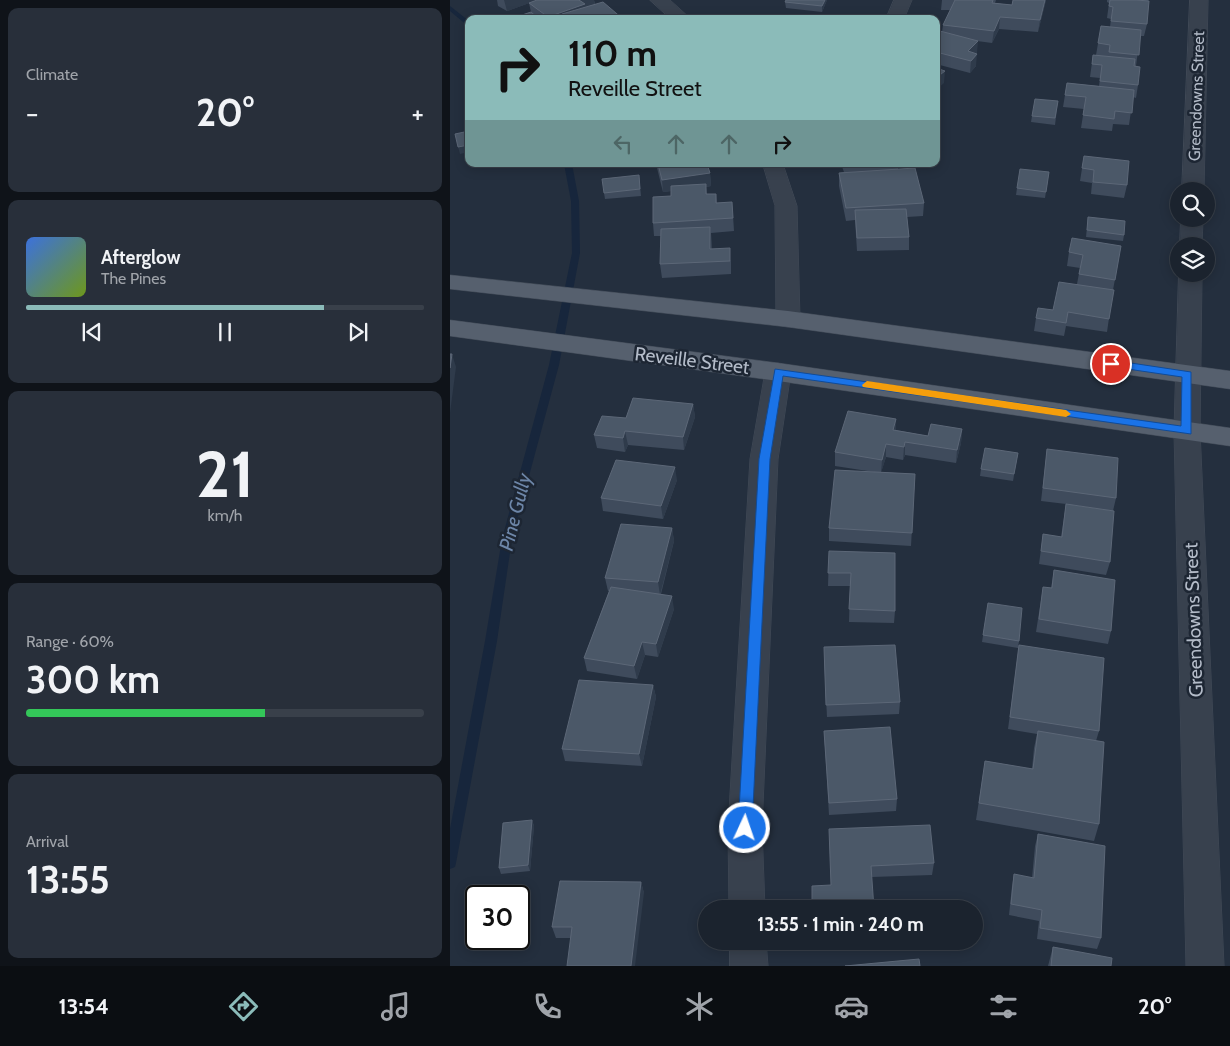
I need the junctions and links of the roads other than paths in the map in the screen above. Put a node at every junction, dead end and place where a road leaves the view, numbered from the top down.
1 (659, 0) edge
2 (903, 0) edge
3 (1199, 0) edge
4 (677, 15) edge
5 (897, 15) edge
6 (774, 167) edge
7 (1192, 182) edge
8 (450, 282) edge
9 (1190, 282) edge
10 (788, 319) junction
11 (450, 328) edge
12 (778, 372) junction
13 (1187, 374) junction
14 (1230, 380) edge
15 (1187, 431) junction
16 (1230, 437) edge
17 (747, 900) edge
18 (748, 950) edge
19 (749, 966) edge
20 (1204, 966) edge

1 - 4 street
2 - 5 street
3 - 7 street, Greendowns Street
6 - 10 street
8 - 10 main road
9 - 13 street, Greendowns Street
10 - 13 main road
11 - 12 main road, Reveille Street
12 - 15 main road, Reveille Street
12 - 17 street
13 - 14 main road
13 - 15 street, Greendowns Street
15 - 16 main road, Reveille Street
15 - 20 street, Greendowns Street
18 - 19 street

